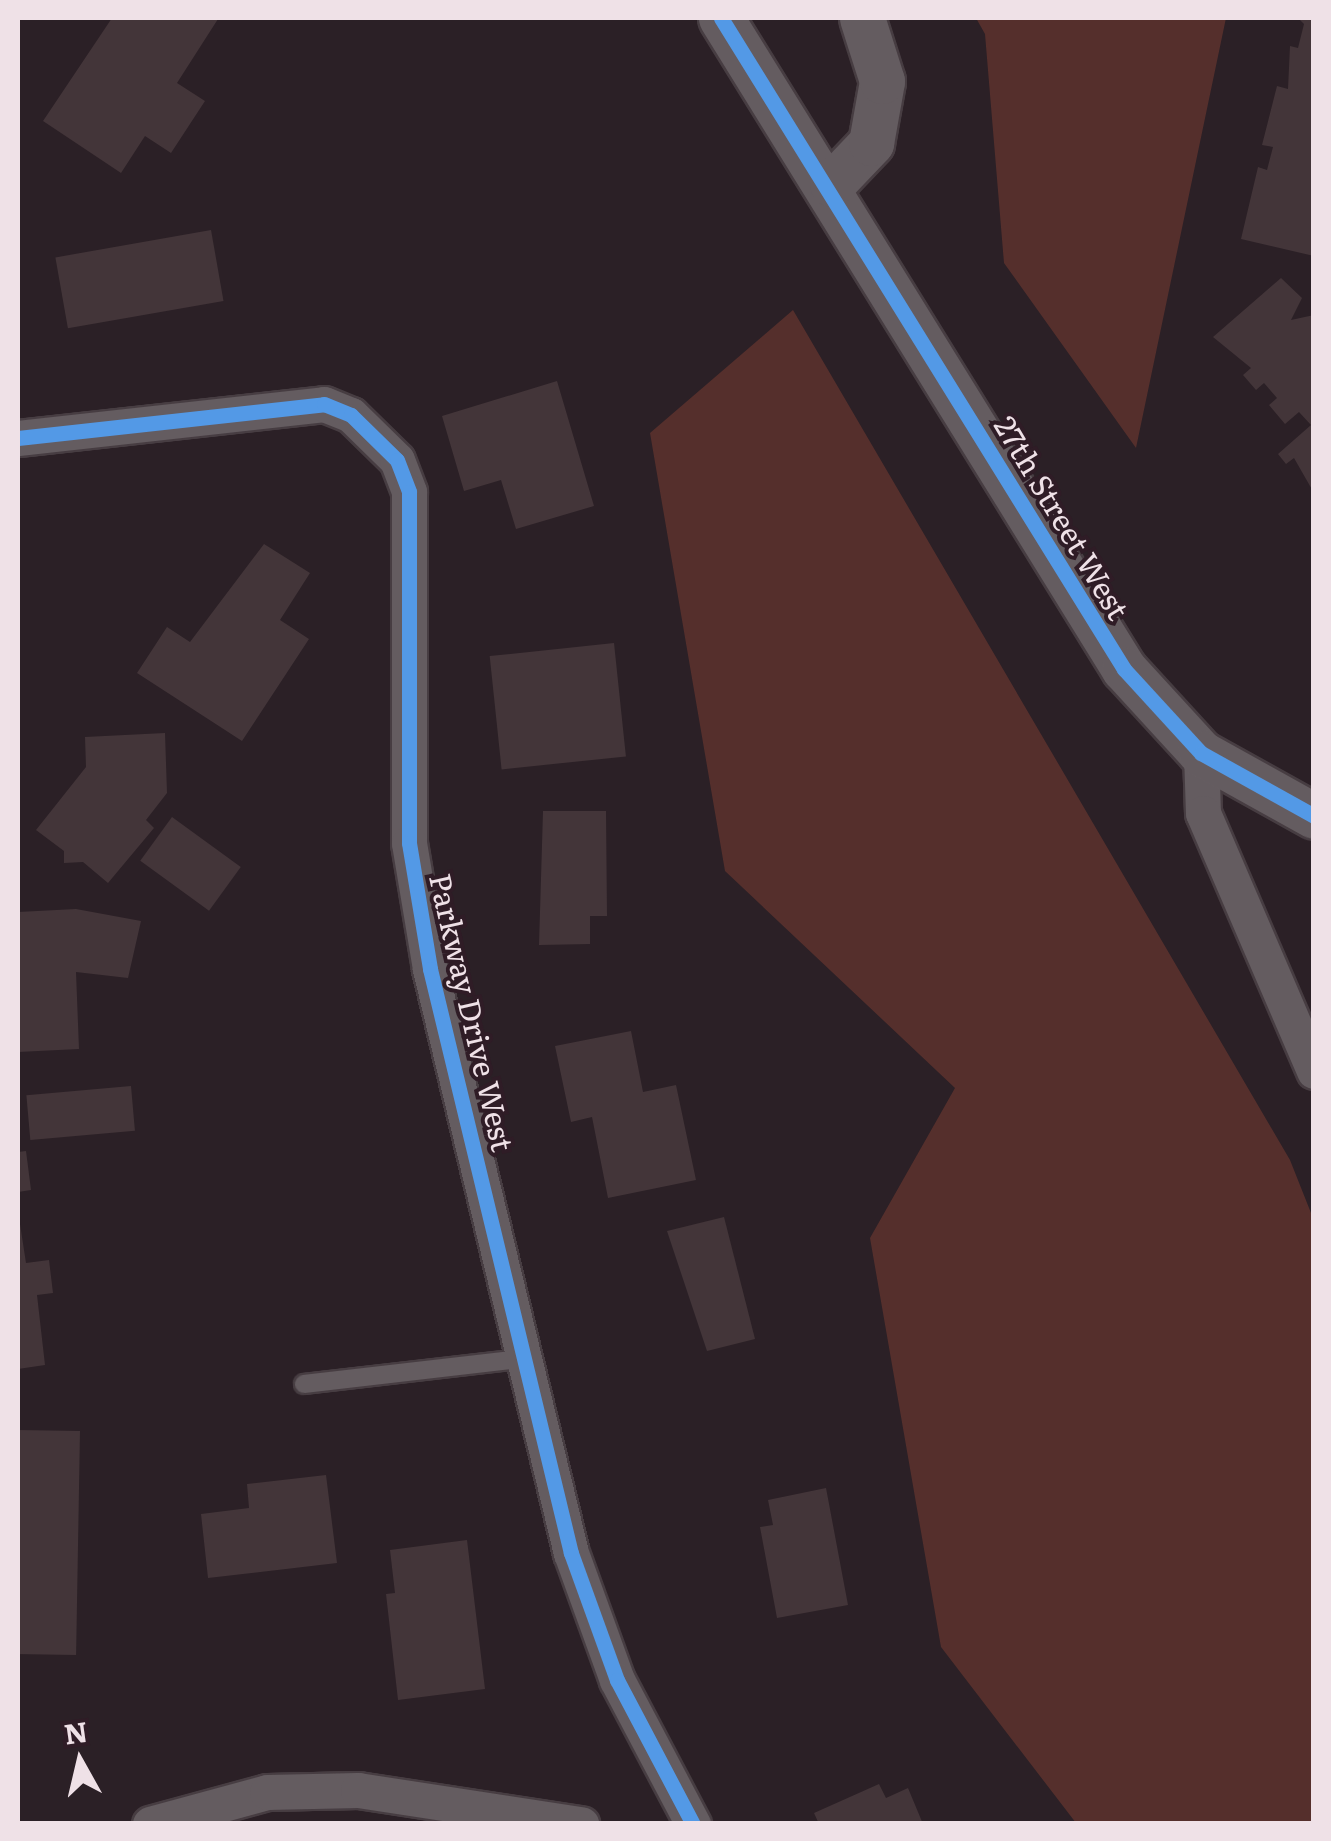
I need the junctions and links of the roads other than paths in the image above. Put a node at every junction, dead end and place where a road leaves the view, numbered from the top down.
1 (721, 18) edge
2 (862, 18) edge
3 (832, 184) junction
4 (18, 438) edge
5 (1201, 753) junction
6 (1314, 816) edge
7 (1314, 1070) edge
8 (519, 1359) junction
9 (304, 1384) dead end
10 (150, 1824) edge
11 (581, 1824) edge
12 (693, 1824) edge

1 - 3 street, 27th Street West
2 - 3 street
3 - 5 street, 27th Street West
4 - 8 street, Parkway Drive West
5 - 6 street, 27th Street West
5 - 7 street
8 - 9 lane
8 - 12 street, Parkway Drive West
10 - 11 street

